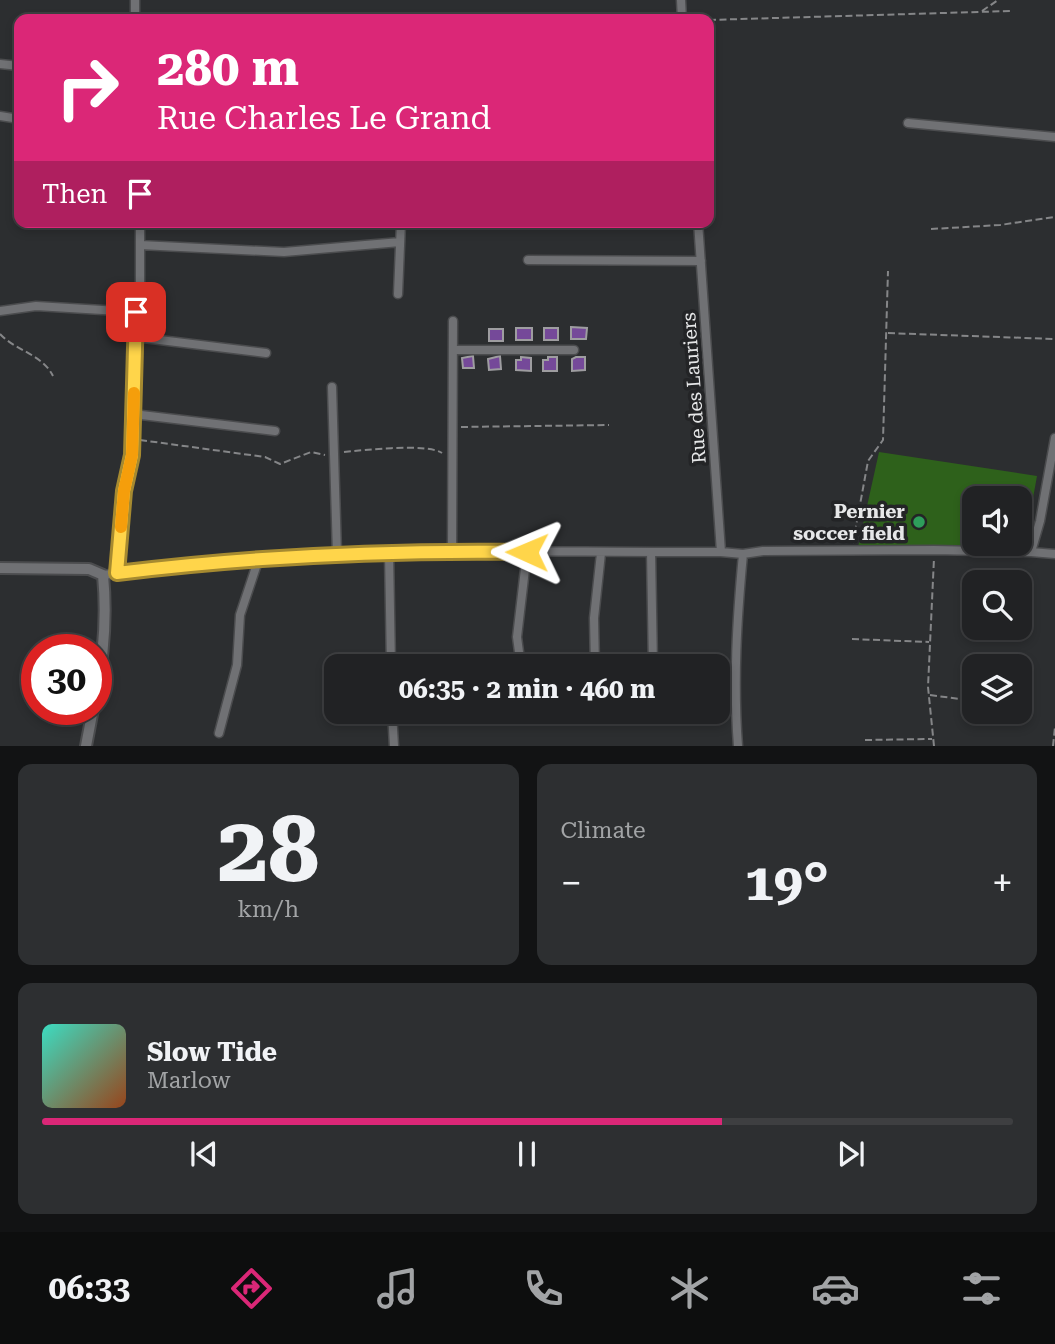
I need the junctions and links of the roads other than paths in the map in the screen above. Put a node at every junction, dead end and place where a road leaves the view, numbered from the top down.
1 (908, 123) dead end
2 (1055, 137) edge
3 (140, 228) edge
4 (401, 228) edge
5 (698, 228) edge
6 (400, 242) junction
7 (140, 245) junction
8 (528, 260) dead end
9 (701, 261) junction
10 (398, 293) dead end
11 (0, 311) edge
12 (136, 312) junction
13 (453, 321) dead end
14 (135, 337) junction
15 (453, 350) junction
16 (574, 350) dead end
17 (266, 353) dead end
18 (332, 387) dead end
19 (133, 414) junction
20 (275, 431) dead end
21 (1055, 438) edge
22 (1032, 549) edge
23 (452, 551) junction
24 (962, 551) edge
25 (527, 552) junction
26 (651, 552) junction
27 (721, 552) junction
28 (1032, 552) edge
29 (389, 553) junction
30 (601, 553) junction
31 (337, 554) junction
32 (743, 554) junction
33 (1055, 554) edge
34 (259, 558) junction
35 (0, 568) edge
36 (117, 573) junction
37 (103, 575) junction
38 (105, 634) edge
39 (391, 654) edge
40 (519, 654) edge
41 (595, 654) edge
42 (653, 654) edge
43 (393, 724) edge
44 (90, 725) edge
45 (219, 733) dead end
46 (86, 746) edge
47 (394, 746) edge
48 (738, 746) edge

1 - 2 street
3 - 7 street
4 - 6 street
5 - 9 street, Rue des Lauriers
6 - 7 street
6 - 10 street
7 - 12 street
8 - 9 street
9 - 27 street, Rue des Lauriers
11 - 12 street
12 - 14 street
13 - 15 street
14 - 17 street
14 - 19 street
15 - 16 street
15 - 23 street
18 - 31 street
19 - 20 street
19 - 36 street
21 - 22 street
23 - 25 street
23 - 29 street
24 - 32 street
25 - 30 street
25 - 40 street
26 - 27 street
26 - 30 street
26 - 42 street
27 - 32 street
28 - 33 street
29 - 31 street
29 - 39 street
30 - 41 street
31 - 34 street
32 - 48 street
34 - 36 street
34 - 45 street
35 - 37 street
36 - 37 street
37 - 38 street
43 - 47 street
44 - 46 street

